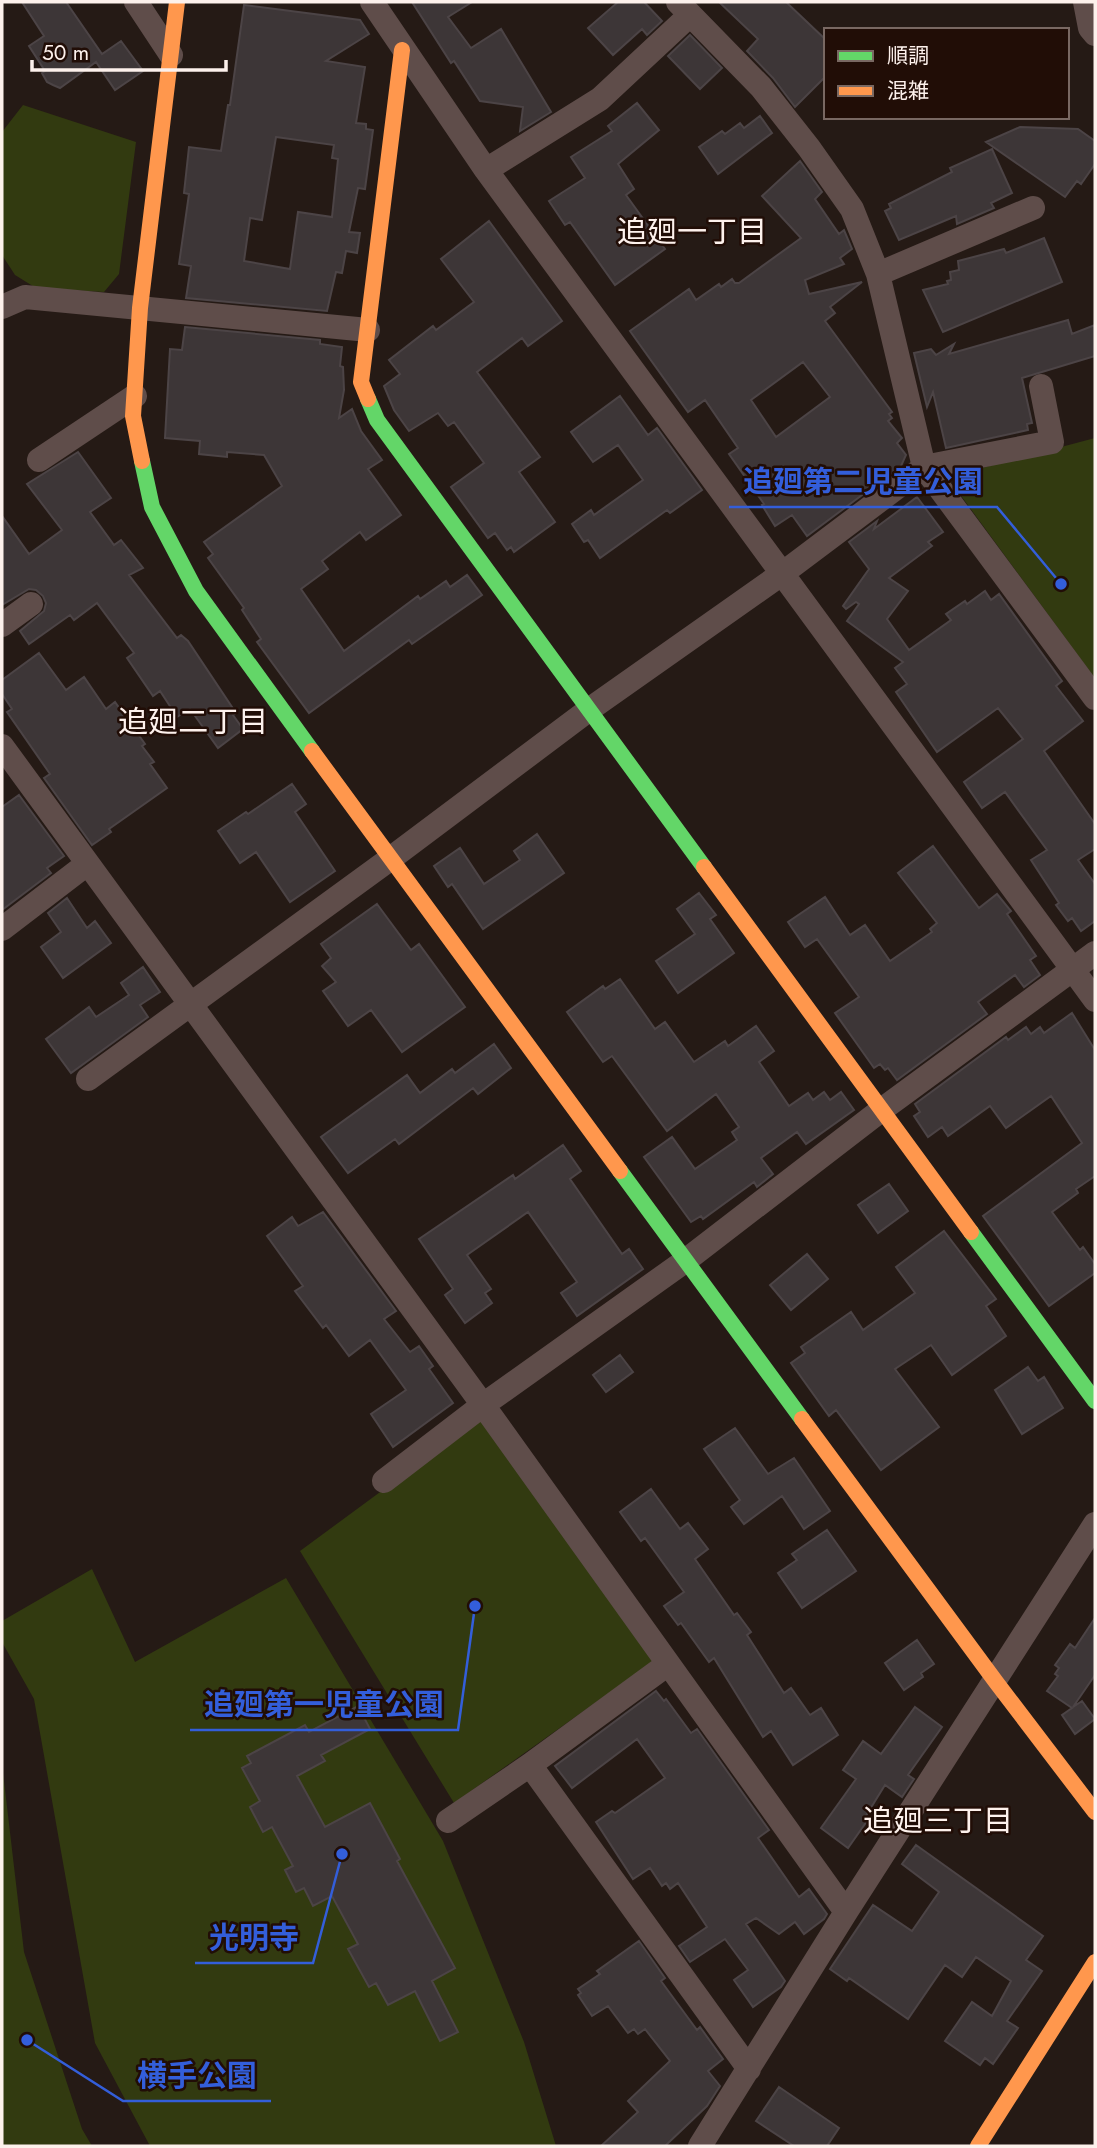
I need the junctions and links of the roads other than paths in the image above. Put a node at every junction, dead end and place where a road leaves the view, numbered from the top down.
1 (136, 2) edge
2 (177, 2) edge
3 (372, 2) edge
4 (1085, 2) edge
5 (684, 8) edge
6 (1095, 34) edge
7 (402, 50) junction
8 (171, 55) junction
9 (486, 170) junction
10 (1033, 208) dead end
11 (878, 274) junction
12 (2, 307) edge
13 (140, 308) junction
14 (368, 330) junction
15 (1041, 386) dead end
16 (135, 396) junction
17 (39, 460) dead end
18 (924, 467) junction
19 (783, 573) junction
20 (30, 604) dead end
21 (2, 625) edge
22 (1095, 698) edge
23 (590, 709) junction
24 (2, 746) edge
25 (390, 859) junction
26 (88, 864) junction
27 (2, 929) edge
28 (1095, 953) edge
29 (1072, 969) junction
30 (1095, 1000) edge
31 (190, 1006) junction
32 (88, 1079) dead end
33 (880, 1111) junction
34 (685, 1261) junction
35 (1095, 1401) edge
36 (484, 1405) junction
37 (384, 1481) dead end
38 (1095, 1524) edge
39 (668, 1664) junction
40 (996, 1682) junction
41 (530, 1765) junction
42 (1095, 1812) edge
43 (448, 1821) dead end
44 (846, 1912) junction
45 (1095, 1962) edge
46 (749, 2069) junction
47 (700, 2146) edge
48 (978, 2146) edge

1 - 8 street
2 - 8 street
3 - 7 street
4 - 6 street
5 - 9 street
5 - 11 street
7 - 9 street
7 - 14 street
8 - 13 street
9 - 19 street
10 - 11 street
11 - 18 street
12 - 13 street
13 - 14 street
13 - 16 street
14 - 23 street
15 - 18 street
16 - 17 street
16 - 25 street
18 - 19 street
18 - 22 street
19 - 23 street
19 - 29 street
20 - 21 street
23 - 25 street
23 - 33 street
24 - 26 street
25 - 31 street
25 - 34 street
26 - 27 street
26 - 31 street
28 - 29 street
29 - 30 street
29 - 33 street
31 - 32 street
31 - 36 street
33 - 34 street
33 - 35 street
34 - 36 street
34 - 40 street
36 - 37 street
36 - 39 street
38 - 40 street
39 - 41 street
39 - 44 street
40 - 42 street
40 - 44 street
41 - 43 street
41 - 46 street
44 - 46 street
45 - 48 street
46 - 47 street

